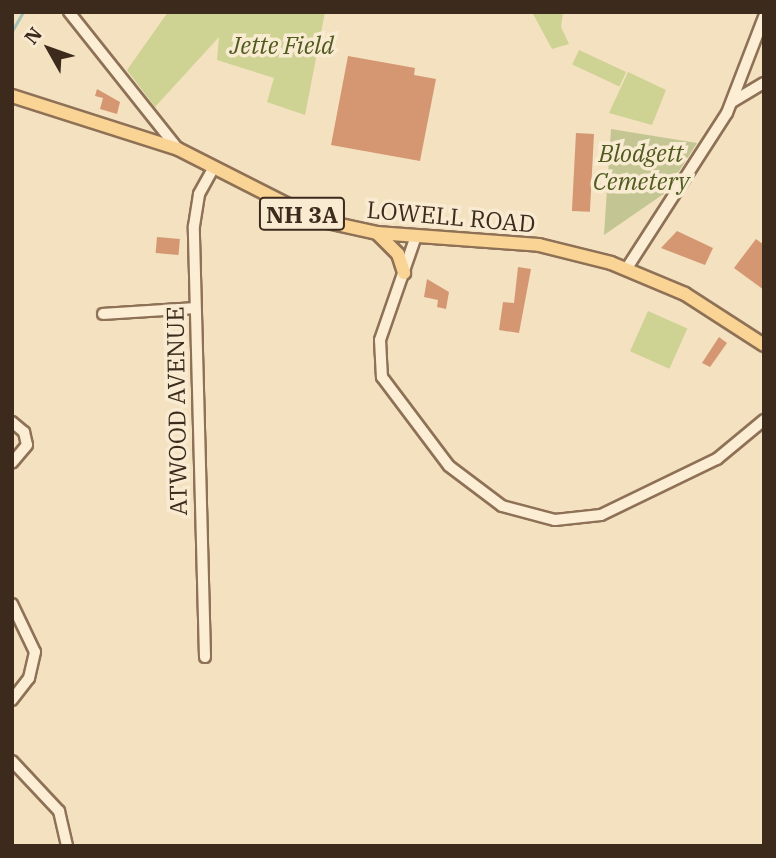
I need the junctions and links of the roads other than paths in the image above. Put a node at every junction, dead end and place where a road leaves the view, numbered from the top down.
1 (68, 12) edge
2 (764, 17) edge
3 (764, 83) edge
4 (12, 96) edge
5 (732, 102) junction
6 (178, 149) junction
7 (214, 167) junction
8 (377, 233) junction
9 (416, 236) junction
10 (627, 268) junction
11 (404, 273) junction
12 (195, 308) junction
13 (103, 314) dead end
14 (764, 345) edge
15 (764, 420) edge
16 (12, 422) edge
17 (12, 463) edge
18 (12, 604) edge
19 (205, 657) dead end
20 (12, 700) edge
21 (12, 761) edge
22 (67, 846) edge

1 - 6 street
2 - 5 street
3 - 5 street
4 - 6 main road, LOWELL ROAD / NH 3A
5 - 10 street
6 - 7 main road, LOWELL ROAD / NH 3A
7 - 8 main road, LOWELL ROAD / NH 3A
7 - 12 street, ATWOOD AVENUE
8 - 9 main road, LOWELL ROAD / NH 3A
8 - 11 main road
9 - 10 main road, LOWELL ROAD / NH 3A
9 - 11 street
10 - 14 main road, LOWELL ROAD / NH 3A
11 - 15 street
12 - 13 street
12 - 19 street, ATWOOD AVENUE
16 - 17 street
18 - 20 street
21 - 22 street

